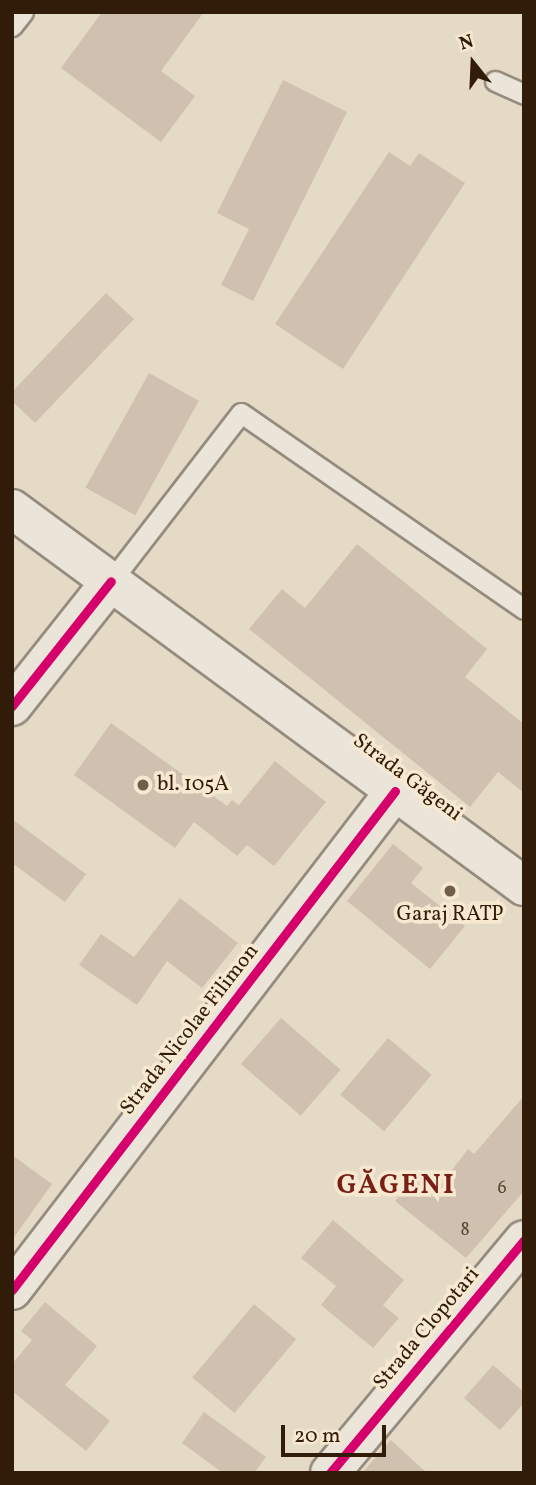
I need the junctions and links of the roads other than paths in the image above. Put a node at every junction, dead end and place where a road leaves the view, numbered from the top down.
1 (23, 12) edge
2 (12, 26) edge
3 (495, 81) dead end
4 (524, 93) edge
5 (12, 509) edge
6 (111, 581) junction
7 (524, 609) edge
8 (12, 706) edge
9 (395, 791) junction
10 (524, 886) edge
11 (524, 1240) edge
12 (12, 1290) edge
13 (330, 1473) edge

1 - 2 lane
3 - 4 lane
5 - 6 street, Strada Găgeni
6 - 7 lane
6 - 8 street
6 - 9 street, Strada Găgeni
9 - 10 street, Strada Găgeni
9 - 12 street, Strada Nicolae Filimon
11 - 13 street, Strada Clopotari

